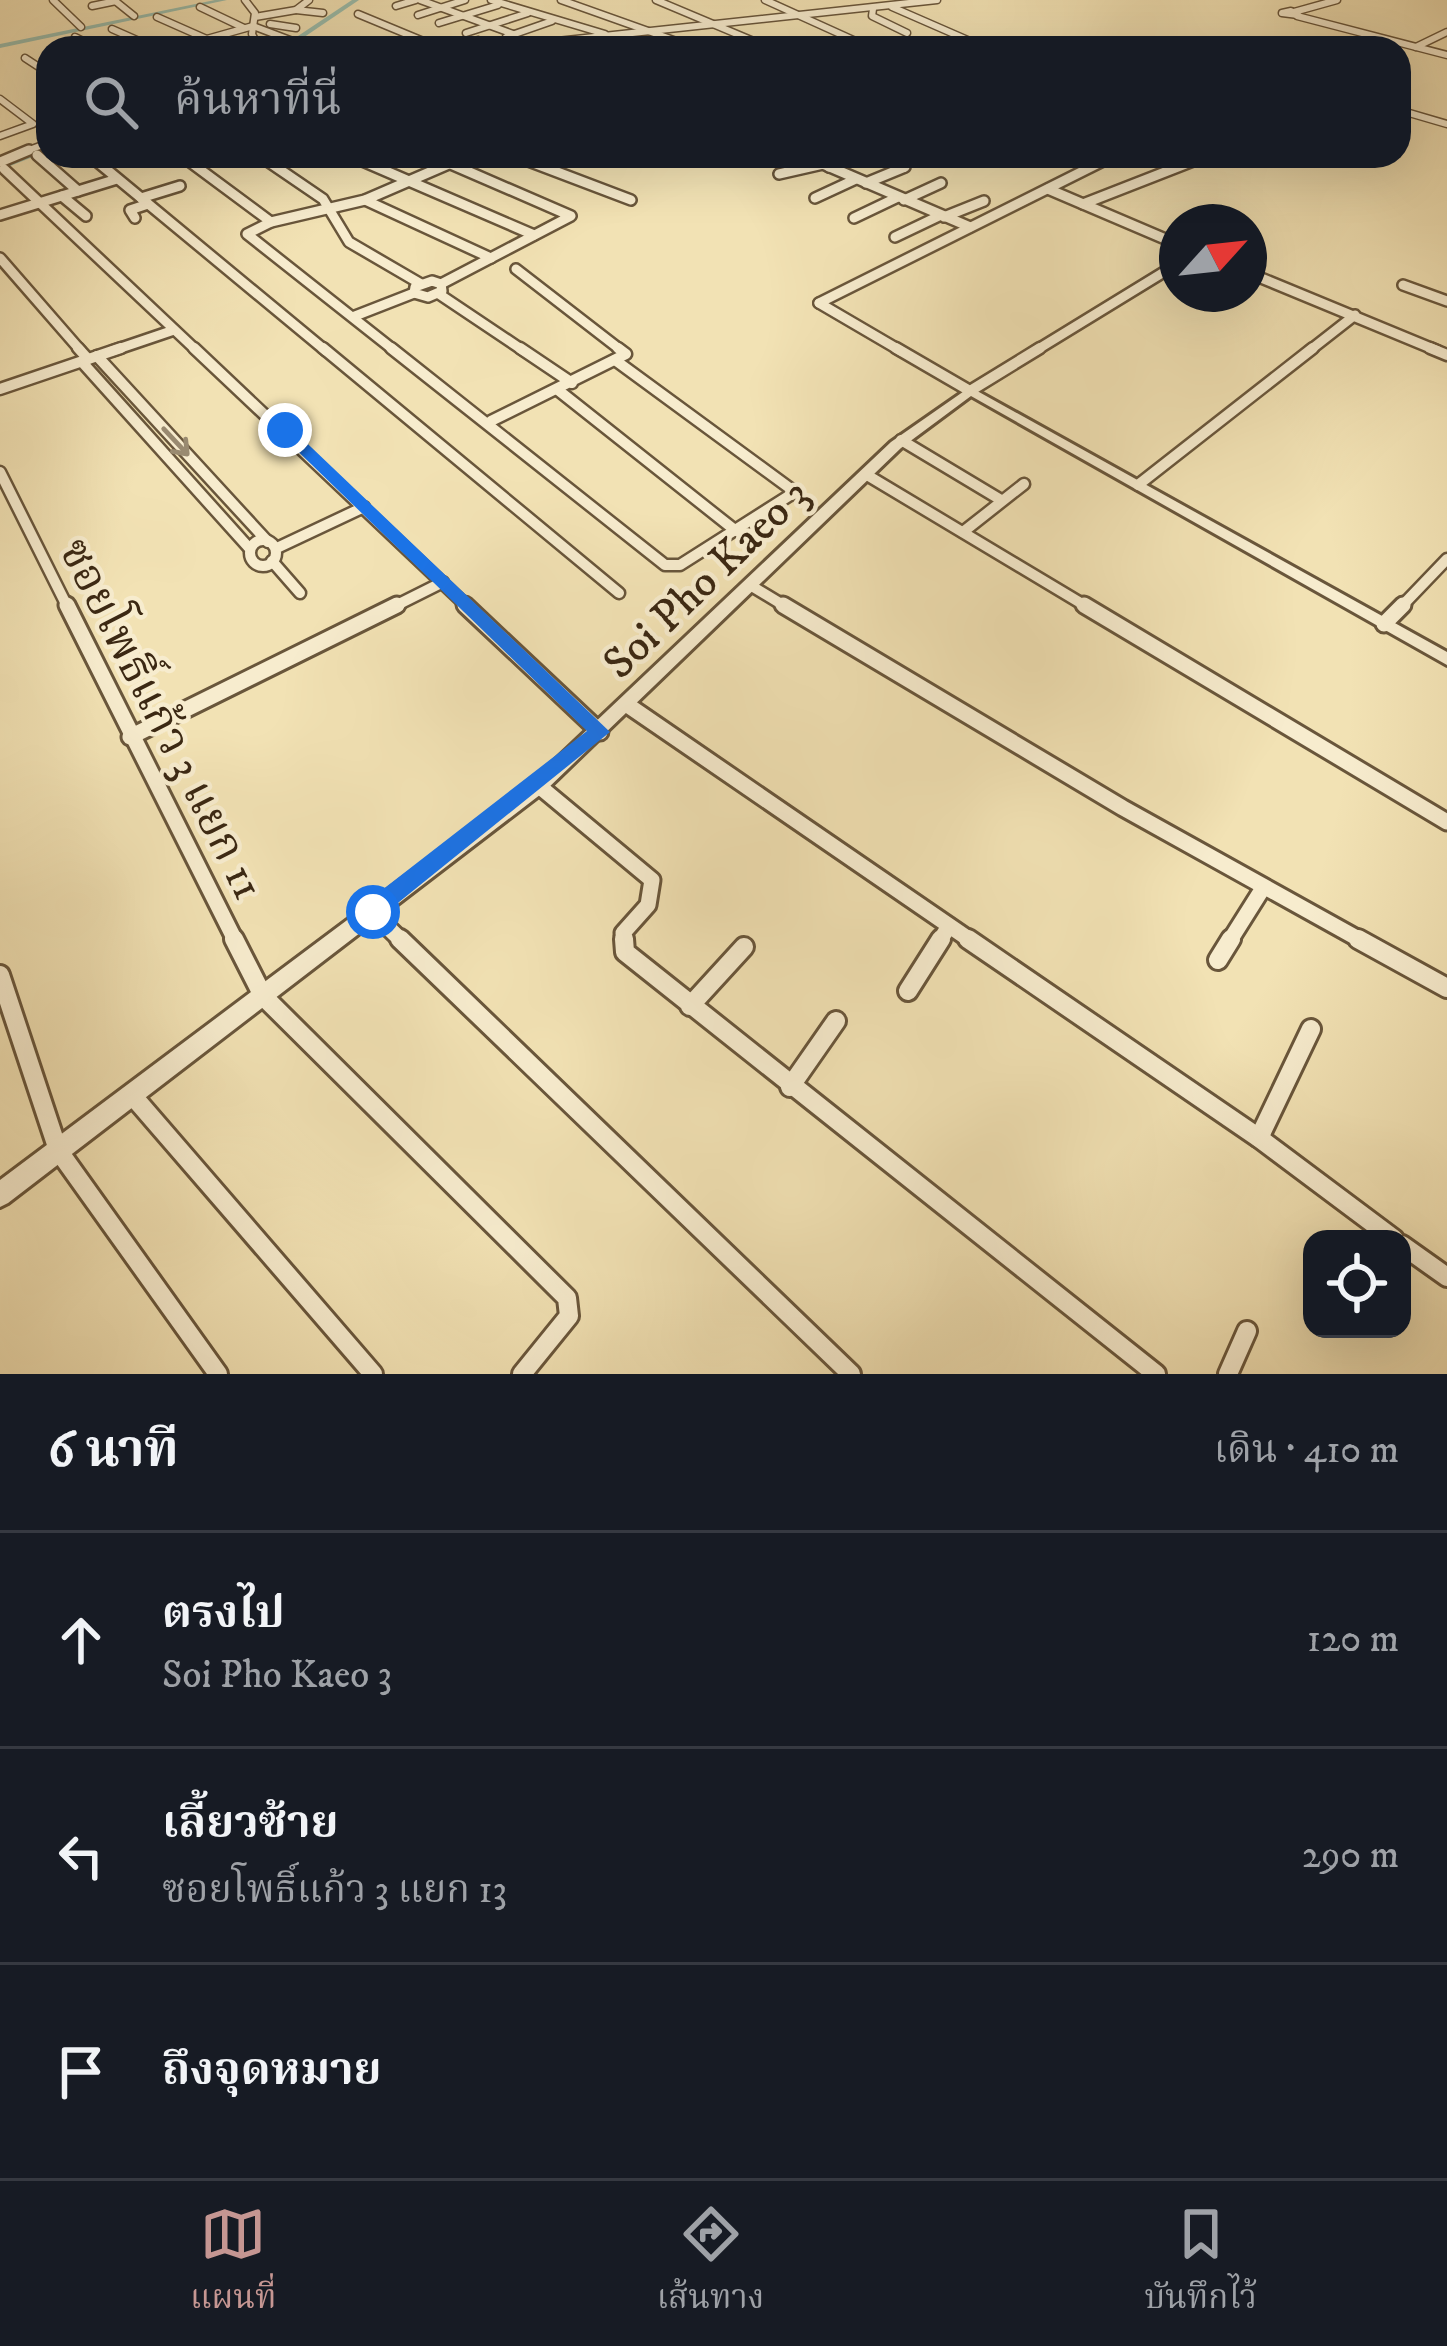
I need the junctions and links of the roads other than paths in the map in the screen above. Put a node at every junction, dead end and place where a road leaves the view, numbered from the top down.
1 (52, 0) edge
2 (245, 0) edge
3 (309, 0) edge
4 (465, 0) edge
5 (561, 0) edge
6 (656, 0) edge
7 (765, 0) edge
8 (934, 0) edge
9 (1337, 0) edge
10 (115, 1) edge
11 (408, 2) edge
12 (494, 2) edge
13 (871, 4) edge
14 (92, 6) dead end
15 (671, 6) junction
16 (200, 7) dead end
17 (888, 7) junction
18 (441, 8) junction
19 (296, 10) junction
20 (654, 11) dead end
21 (323, 13) dead end
22 (528, 13) dead end
23 (358, 14) dead end
24 (418, 15) dead end
25 (134, 16) dead end
26 (268, 16) junction
27 (463, 16) junction
28 (798, 16) junction
29 (157, 17) dead end
30 (552, 21) dead end
31 (439, 23) dead end
32 (584, 23) dead end
33 (489, 25) junction
34 (542, 25) junction
35 (713, 25) junction
36 (251, 26) junction
37 (81, 27) dead end
38 (296, 28) dead end
39 (112, 29) dead end
40 (649, 32) junction
41 (1447, 32) edge
42 (466, 33) dead end
43 (639, 33) junction
44 (907, 33) dead end
45 (513, 34) junction
46 (570, 34) dead end
47 (128, 36) edge
48 (199, 36) edge
49 (224, 36) edge
50 (255, 36) edge
51 (284, 36) edge
52 (411, 36) edge
53 (510, 36) edge
54 (611, 36) junction
55 (648, 36) edge
56 (661, 36) edge
57 (740, 36) edge
58 (844, 36) edge
59 (957, 36) edge
60 (1376, 36) edge
61 (1411, 46) edge
62 (1416, 47) junction
63 (1447, 55) edge
64 (25, 58) dead end
65 (36, 65) edge
66 (0, 100) edge
67 (1411, 114) edge
68 (1447, 124) edge
69 (0, 136) edge
70 (36, 147) edge
71 (1, 163) edge
72 (53, 168) edge
73 (104, 168) edge
74 (198, 168) edge
75 (278, 168) edge
76 (375, 168) edge
77 (442, 168) edge
78 (460, 168) edge
79 (547, 168) edge
80 (816, 168) edge
81 (833, 168) edge
82 (902, 168) edge
83 (1090, 168) edge
84 (1174, 168) edge
85 (779, 174) dead end
86 (117, 179) junction
87 (861, 181) junction
88 (406, 183) junction
89 (941, 183) dead end
90 (180, 186) dead end
91 (79, 190) junction
92 (1048, 190) junction
93 (62, 196) junction
94 (815, 198) dead end
95 (901, 198) junction
96 (365, 200) junction
97 (632, 200) dead end
98 (144, 201) junction
99 (983, 201) dead end
100 (40, 203) junction
101 (1083, 204) junction
102 (331, 209) junction
103 (0, 215) edge
104 (86, 216) dead end
105 (943, 217) junction
106 (135, 218) dead end
107 (854, 218) dead end
108 (271, 222) junction
109 (966, 229) junction
110 (534, 235) junction
111 (1159, 236) edge
112 (895, 237) dead end
113 (0, 258) edge
114 (490, 258) junction
115 (516, 269) dead end
116 (1159, 275) edge
117 (1267, 280) edge
118 (1403, 285) dead end
119 (417, 288) junction
120 (440, 289) junction
121 (1447, 301) edge
122 (1355, 315) junction
123 (355, 316) junction
124 (174, 330) junction
125 (1447, 355) edge
126 (615, 360) junction
127 (92, 362) junction
128 (572, 383) junction
129 (125, 387) junction
130 (0, 389) edge
131 (558, 390) junction
132 (970, 391) junction
133 (110, 393) junction
134 (491, 422) junction
135 (902, 440) junction
136 (0, 472) edge
137 (867, 475) junction
138 (208, 477) junction
139 (192, 484) junction
140 (1024, 484) dead end
141 (1138, 485) junction
142 (1000, 500) junction
143 (364, 507) junction
144 (736, 531) junction
145 (962, 532) junction
146 (273, 550) junction
147 (1447, 559) edge
148 (443, 582) junction
149 (750, 585) junction
150 (300, 593) dead end
151 (619, 593) dead end
152 (1384, 624) junction
153 (1447, 659) edge
154 (629, 706) junction
155 (600, 732) junction
156 (130, 737) junction
157 (539, 786) junction
158 (1447, 823) edge
159 (1264, 888) junction
160 (373, 912) junction
161 (949, 926) junction
162 (744, 946) dead end
163 (1218, 959) dead end
164 (0, 975) edge
165 (1447, 988) edge
166 (908, 991) dead end
167 (262, 995) junction
168 (690, 1006) junction
169 (836, 1021) dead end
170 (1311, 1028) dead end
171 (790, 1087) junction
172 (132, 1095) junction
173 (1259, 1138) junction
174 (58, 1150) junction
175 (0, 1195) edge
176 (1382, 1230) edge
177 (1411, 1251) edge
178 (1447, 1277) edge
179 (1247, 1331) dead end
180 (218, 1374) edge
181 (373, 1374) edge
182 (522, 1374) edge
183 (851, 1374) edge
184 (1156, 1374) edge
185 (1228, 1374) edge

1 - 37 street
2 - 36 street
3 - 19 street
4 - 18 street
5 - 40 street
6 - 15 street
7 - 28 street
8 - 17 street
9 - 60 street
10 - 14 street
10 - 25 street
11 - 18 street
12 - 27 street
12 - 54 street
13 - 17 street
13 - 28 street
13 - 44 street
15 - 20 street
15 - 35 street
16 - 36 street
17 - 59 street
18 - 24 street
18 - 27 street
19 - 21 street
19 - 26 street
22 - 33 street
23 - 52 street
26 - 36 street
26 - 38 street
27 - 31 street
27 - 33 street
28 - 35 street
28 - 58 street
29 - 48 street
30 - 34 street
32 - 54 street
33 - 42 street
33 - 45 street
34 - 45 street
34 - 46 street
35 - 40 street
35 - 57 street
36 - 49 street
36 - 50 street
36 - 51 street
39 - 47 street
40 - 43 street
40 - 56 street
41 - 62 street
43 - 54 street
43 - 55 street
45 - 53 street
61 - 62 street
62 - 63 street
64 - 65 street
66 - 69 street
67 - 68 street
70 - 71 street
71 - 100 street
72 - 91 street
73 - 86 street
74 - 108 street
75 - 102 street
76 - 88 street
77 - 88 street
78 - 110 street
79 - 97 street
80 - 85 street
81 - 87 street
82 - 87 street
83 - 92 street
84 - 101 street
86 - 91 street
86 - 98 street
87 - 94 street
87 - 95 street
88 - 96 street
88 - 110 street
89 - 95 street
90 - 98 street
91 - 93 street
92 - 101 street
92 - 109 street
93 - 100 street
93 - 104 street
95 - 105 street
95 - 107 street
96 - 102 street
96 - 114 street
98 - 106 street
98 - 151 street
99 - 105 street
100 - 103 street
100 - 124 street
101 - 111 street
102 - 108 street
102 - 119 street
105 - 109 street
105 - 112 street
108 - 123 street
109 - 132 street
110 - 114 street
113 - 127 street
114 - 120 street
115 - 126 street
116 - 132 street
117 - 122 street
118 - 121 street
119 - 120 street
119 - 123 street
120 - 128 street
122 - 125 street
122 - 141 street
123 - 134 street
124 - 127 street
124 - 143 street
126 - 128 street
126 - 144 street
127 - 129 street
127 - 130 street
127 - 133 street
128 - 131 street
129 - 133 street
129 -> 138 street
131 - 134 street
131 - 144 street
132 - 135 street, Soi Pho Kaeo 3
132 - 141 street
133 - 139 street
134 - 144 street
135 - 137 street, Soi Pho Kaeo 3
135 - 142 street
136 - 156 street, ซอยโพธิ์แก้ว 3 แยก 11
137 - 145 street
137 - 149 street, Soi Pho Kaeo 3
138 - 139 street
138 - 146 street
139 - 146 street
140 - 142 street
141 - 152 street
142 - 145 street
143 - 146 street
143 - 148 street
145 - 158 street
146 - 150 street
147 - 152 street
148 - 155 street
148 - 156 street
149 - 154 street, Soi Pho Kaeo 3
149 - 159 street
152 - 153 street
154 - 155 street, Soi Pho Kaeo 3
154 - 161 street
155 - 157 street, Soi Pho Kaeo 3
156 - 167 street, ซอยโพธิ์แก้ว 3 แยก 11
157 - 160 street, Soi Pho Kaeo 3
157 - 168 street
159 - 163 street
159 - 165 street
160 - 167 street, Soi Pho Kaeo 3
160 - 183 street
161 - 166 street
161 - 173 street
162 - 168 street
164 - 174 street
167 - 172 street, Soi Pho Kaeo 3
167 - 182 street, ซอยโพธิ์แก้ว 3 แยก 11
168 - 171 street
169 - 171 street
170 - 173 street
171 - 184 street
172 - 174 street, Soi Pho Kaeo 3
172 - 181 street
173 - 176 street
174 - 175 street, Soi Pho Kaeo 3
174 - 180 street
177 - 178 street
179 - 185 street

